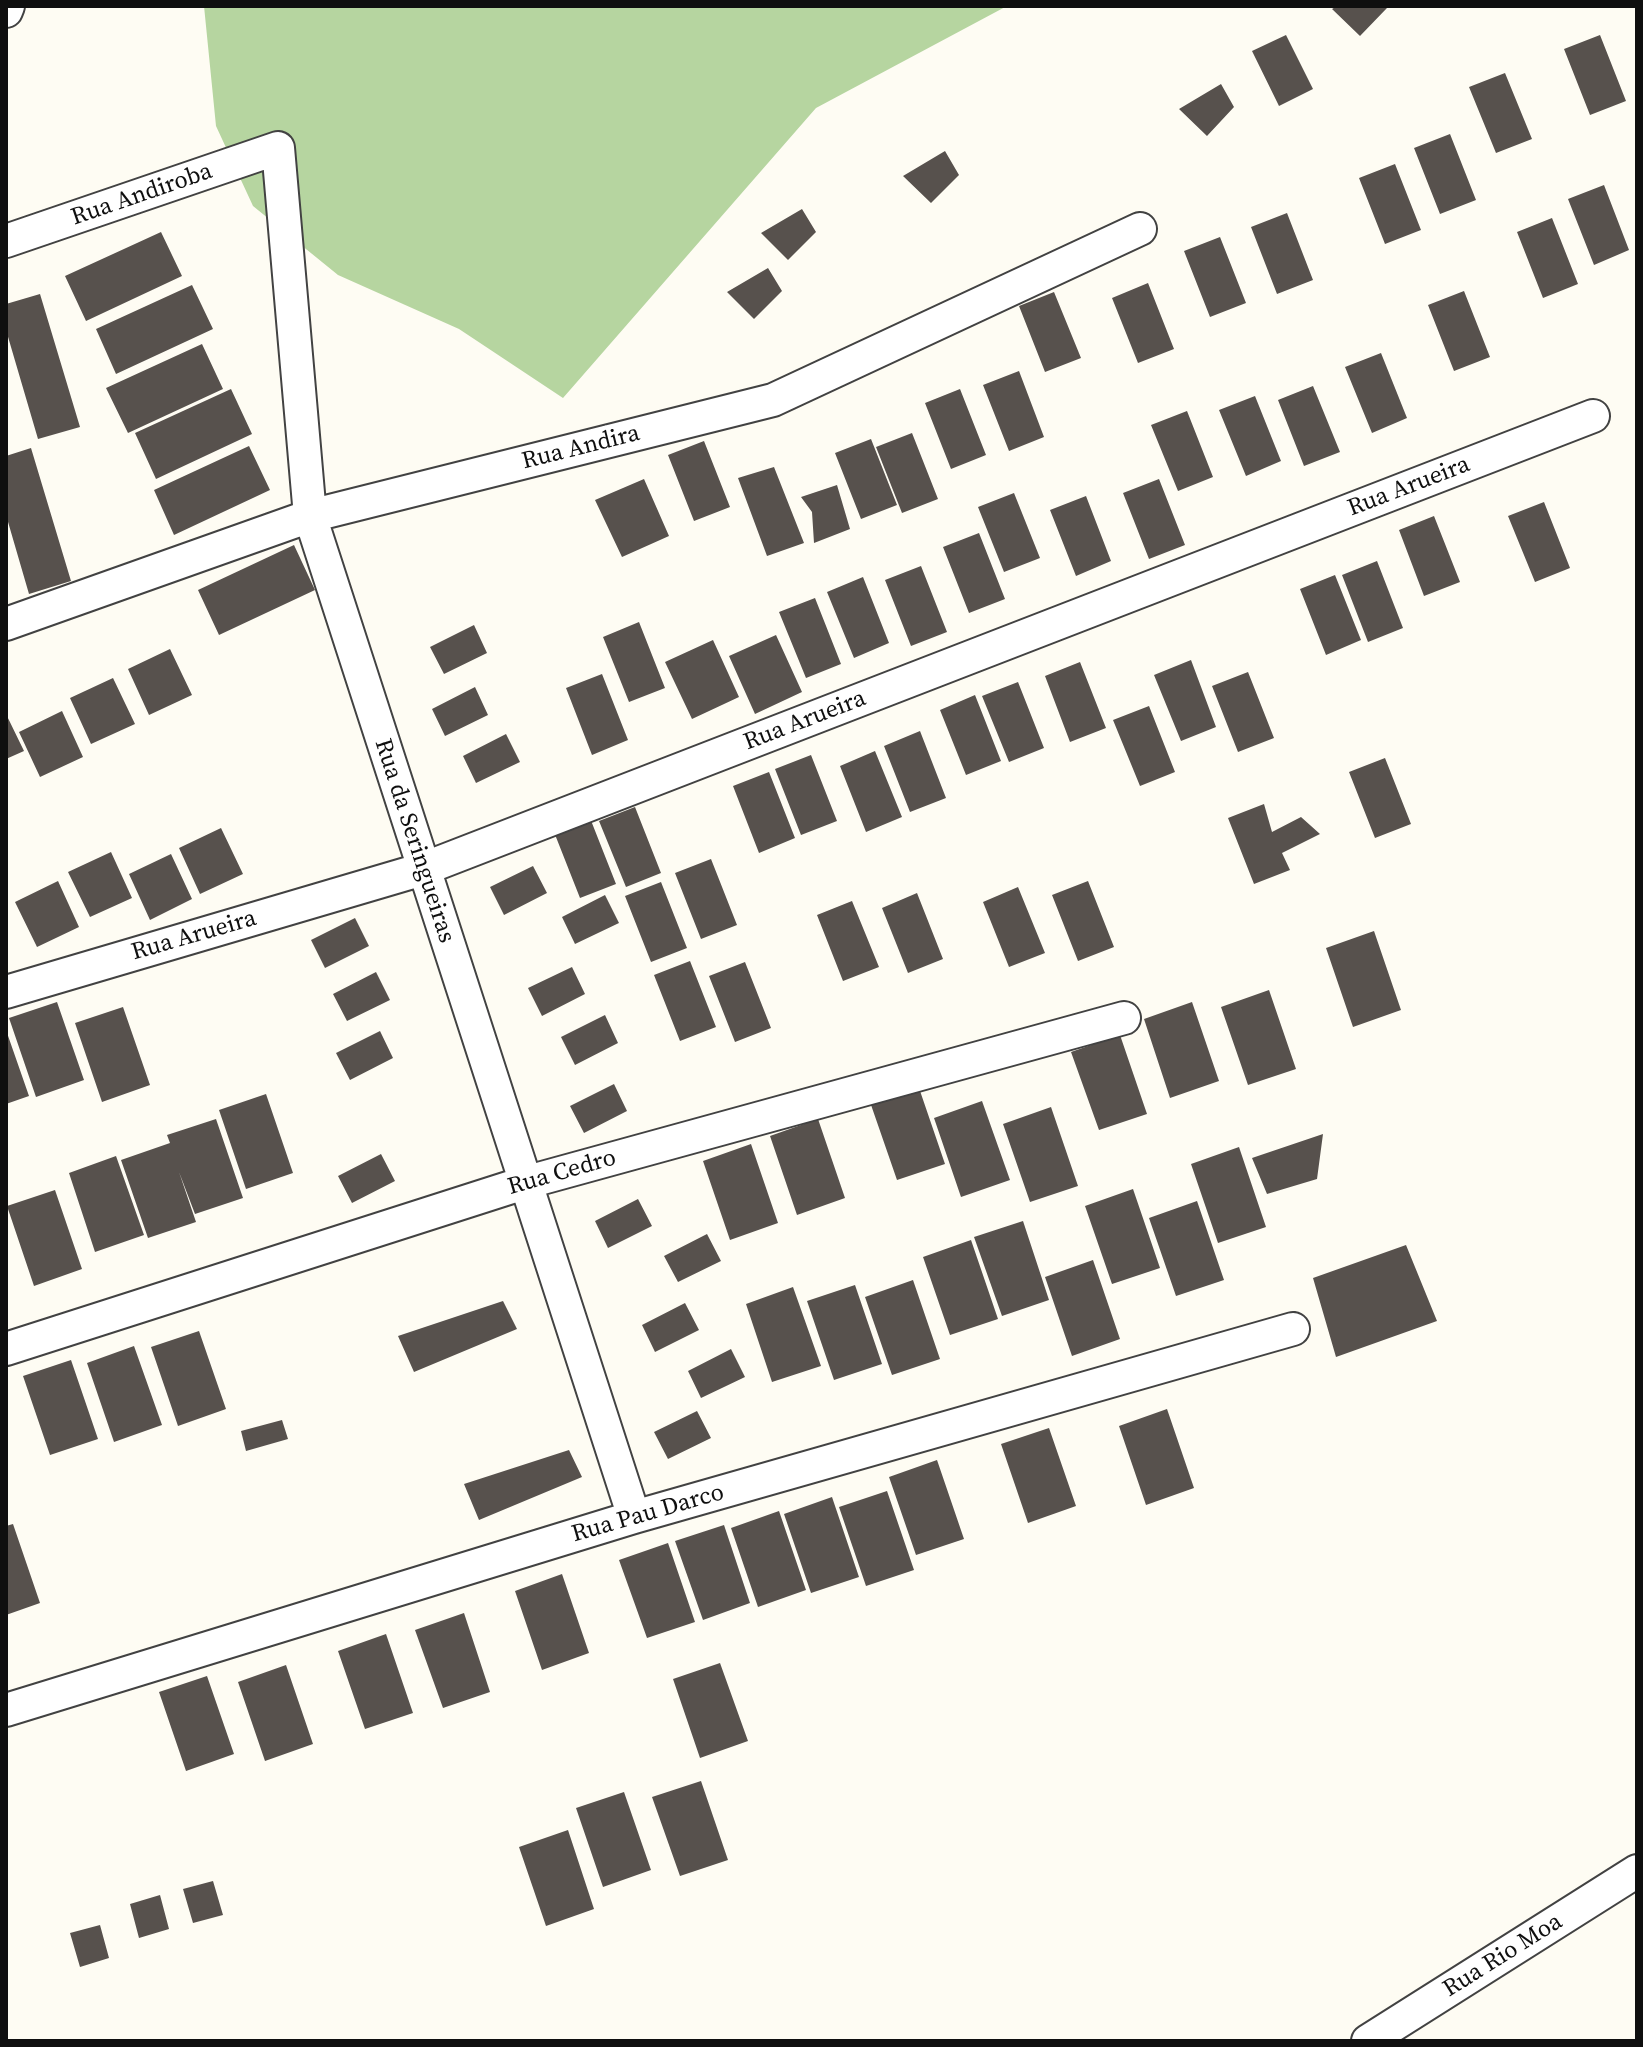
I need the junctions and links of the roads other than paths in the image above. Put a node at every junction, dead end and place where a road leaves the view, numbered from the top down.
1 (278, 148) joint
2 (1140, 229) dead end
3 (6, 241) edge
4 (1593, 416) dead end
5 (310, 516) junction
6 (6, 624) edge
7 (423, 869) junction
8 (6, 992) edge
9 (1124, 1018) dead end
10 (524, 1183) junction
11 (1293, 1329) dead end
12 (6, 1349) edge
13 (634, 1517) junction
14 (6, 1710) edge
15 (1637, 1871) edge
16 (1368, 2041) edge

1 - 3 street, Rua Andiroba
1 - 5 street, Rua da Seringueiras
2 - 5 street, Rua Andira
4 - 7 street, Rua Arueira
5 - 6 street, Rua Andira
5 - 7 street, Rua da Seringueiras
7 - 8 street, Rua Arueira
7 - 10 street, Rua da Seringueiras
9 - 10 street, Rua Cedro
10 - 12 street, Rua Cedro
10 - 13 street, Rua da Seringueiras
11 - 13 street, Rua Pau Darco
13 - 14 street, Rua Pau Darco
15 - 16 street, Rua Rio Moa

